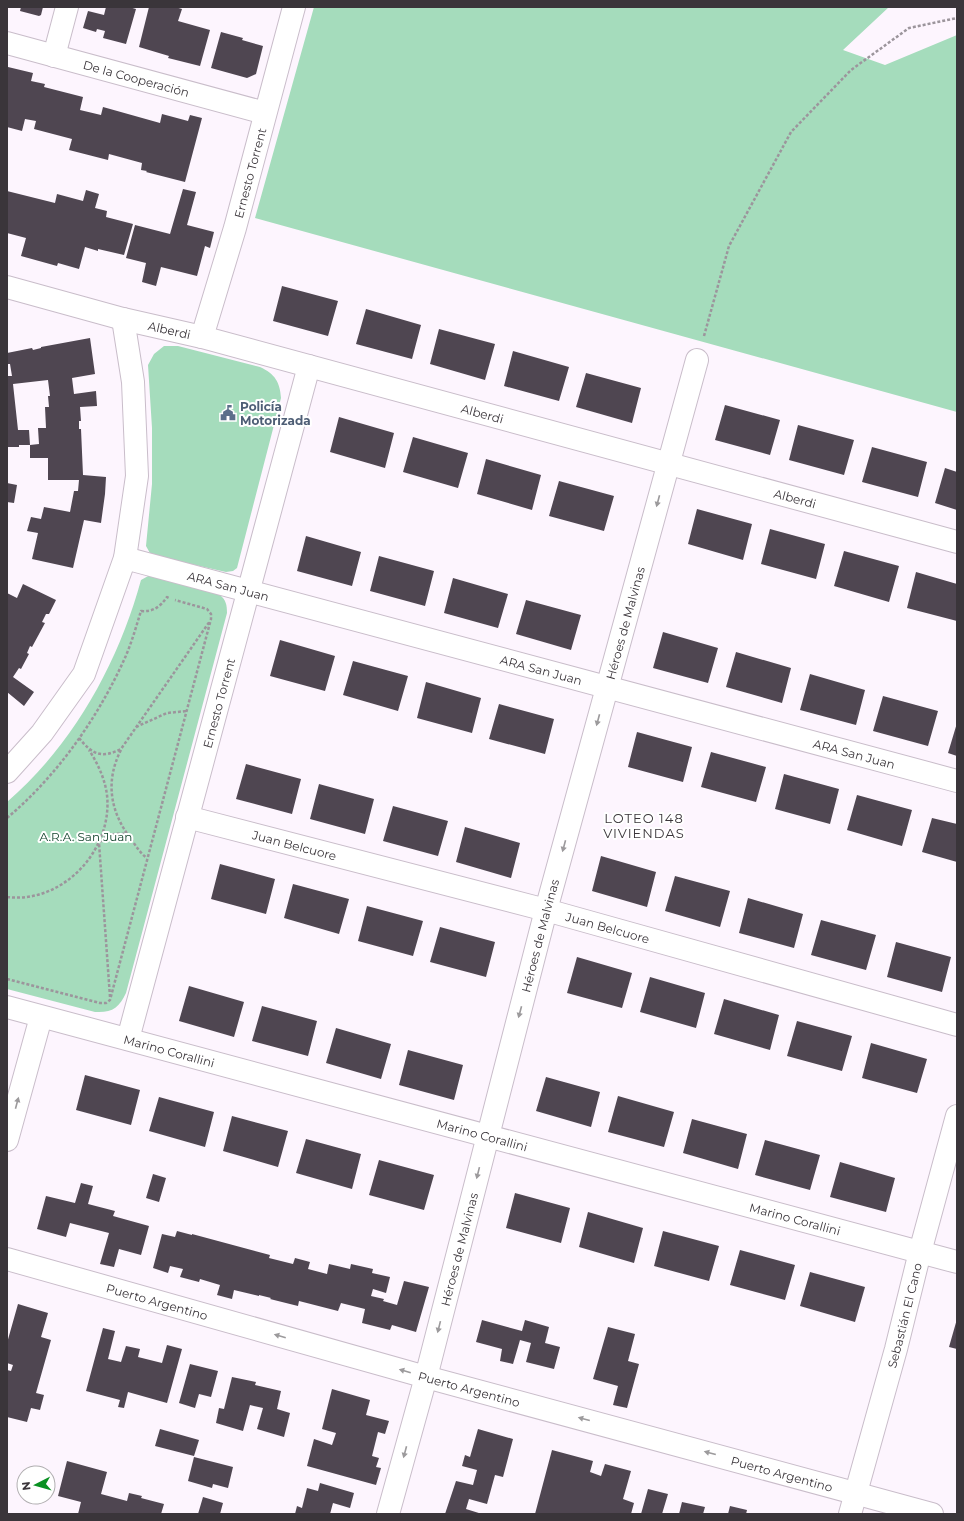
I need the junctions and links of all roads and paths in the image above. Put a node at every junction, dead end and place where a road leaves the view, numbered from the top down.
1 (67, 7) edge
2 (294, 7) edge
3 (957, 18) edge
4 (7, 43) edge
5 (54, 56) junction
6 (265, 113) junction
7 (7, 287) edge
8 (123, 319) junction
9 (202, 337) junction
10 (697, 360) joint
11 (309, 366) junction
12 (669, 463) junction
13 (957, 542) edge
14 (125, 558) junction
15 (248, 591) junction
16 (211, 619) junction
17 (607, 687) junction
18 (187, 711) junction
19 (136, 728) junction
20 (79, 738) junction
21 (121, 749) junction
22 (89, 750) junction
23 (7, 772) edge
24 (957, 781) edge
25 (187, 817) junction
26 (7, 818) edge
27 (127, 834) junction
28 (99, 843) junction
29 (148, 858) junction
30 (7, 898) edge
31 (546, 910) junction
32 (7, 979) edge
33 (110, 1000) junction
34 (7, 1007) edge
35 (41, 1017) junction
36 (957, 1025) edge
37 (128, 1039) junction
38 (957, 1116) edge
39 (487, 1136) junction
40 (7, 1140) edge
41 (920, 1252) junction
42 (7, 1259) edge
43 (957, 1262) edge
44 (426, 1377) junction
45 (856, 1493) junction
46 (388, 1514) edge
47 (850, 1514) edge
48 (932, 1514) edge

1 - 5 street
2 - 6 street, Ernesto Torrent
3 - 10 path
4 - 5 street, De la Cooperación
5 - 6 street, De la Cooperación
6 - 9 street, Ernesto Torrent
7 - 8 street, Alberdi
8 - 9 street, Alberdi
8 - 14 street
9 - 11 street, Alberdi
10 - 12 street, Héroes de Malvinas
11 - 12 street, Alberdi
11 - 15 street, Ernesto Torrent
12 - 13 street, Alberdi
12 -> 17 street, Héroes de Malvinas
14 - 15 street, ARA San Juan
14 - 23 street
15 - 17 street, ARA San Juan
15 - 25 street, Ernesto Torrent
16 - 18 path
16 - 19 path
16 - 20 path
17 - 24 street, ARA San Juan
17 -> 31 street, Héroes de Malvinas
18 - 19 path
18 - 29 path
19 - 21 path
20 - 22 path
20 - 26 path
21 - 22 path
21 - 27 path
22 - 28 path
25 - 31 street, Juan Belcuore
25 - 37 street, Ernesto Torrent
27 - 28 path
27 - 29 path
28 - 30 path
28 - 33 path
29 - 33 path
31 - 36 street, Juan Belcuore
31 -> 39 street, Héroes de Malvinas
32 - 33 path
34 - 35 street, Marino Corallini
35 - 37 street, Marino Corallini
40 -> 35 street
37 - 39 street, Marino Corallini
38 - 41 street, Sebastián El Cano
39 - 41 street, Marino Corallini
39 -> 44 street, Héroes de Malvinas
41 - 43 street, Marino Corallini
41 - 45 street, Sebastián El Cano
44 -> 42 street, Puerto Argentino
45 -> 44 street, Puerto Argentino
44 -> 46 street, Héroes de Malvinas
45 - 47 street, Sebastián El Cano
45 - 48 street, Puerto Argentino

